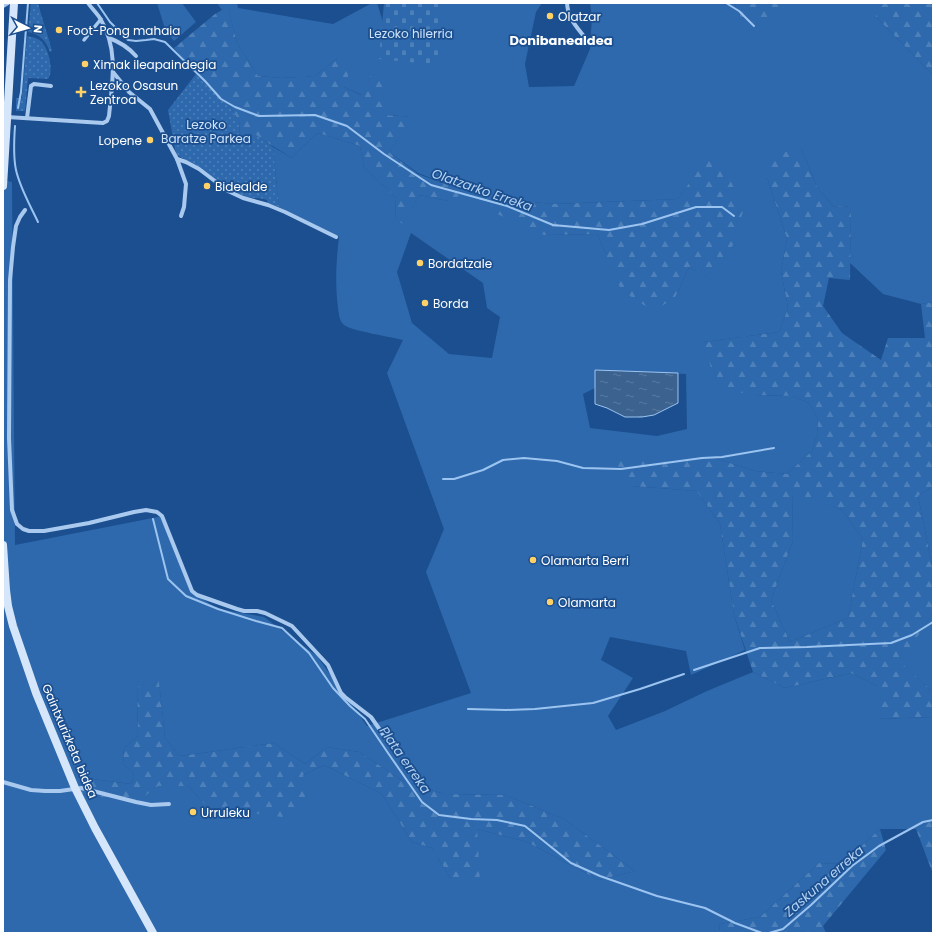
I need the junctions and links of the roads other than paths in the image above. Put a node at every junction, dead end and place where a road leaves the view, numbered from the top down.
1 (8, 3) edge
2 (14, 3) edge
3 (88, 3) edge
4 (567, 3) edge
5 (3, 6) edge
6 (101, 20) junction
7 (109, 38) junction
8 (586, 39) dead end
9 (84, 40) dead end
10 (136, 56) dead end
11 (113, 72) junction
12 (51, 86) dead end
13 (7, 117) junction
14 (27, 118) junction
15 (177, 159) junction
16 (3, 186) edge
17 (25, 210) dead end
18 (181, 216) dead end
19 (336, 237) dead end
20 (3, 545) edge
21 (389, 743) dead end
22 (3, 782) edge
23 (75, 788) junction
24 (169, 804) dead end
25 (153, 933) edge

1 - 5 street
2 - 13 main road
3 - 6 street
4 - 8 street
6 - 7 street
6 - 9 street
7 - 10 street
7 - 11 street
11 - 14 street
11 - 15 street
12 - 14 street
13 - 14 street
13 - 16 main road
15 - 18 street
15 - 19 street
17 - 21 street
20 - 23 main road, Gaintxurizketa bidea
22 - 23 street
23 - 24 street
23 - 25 main road, Gaintxurizketa bidea

